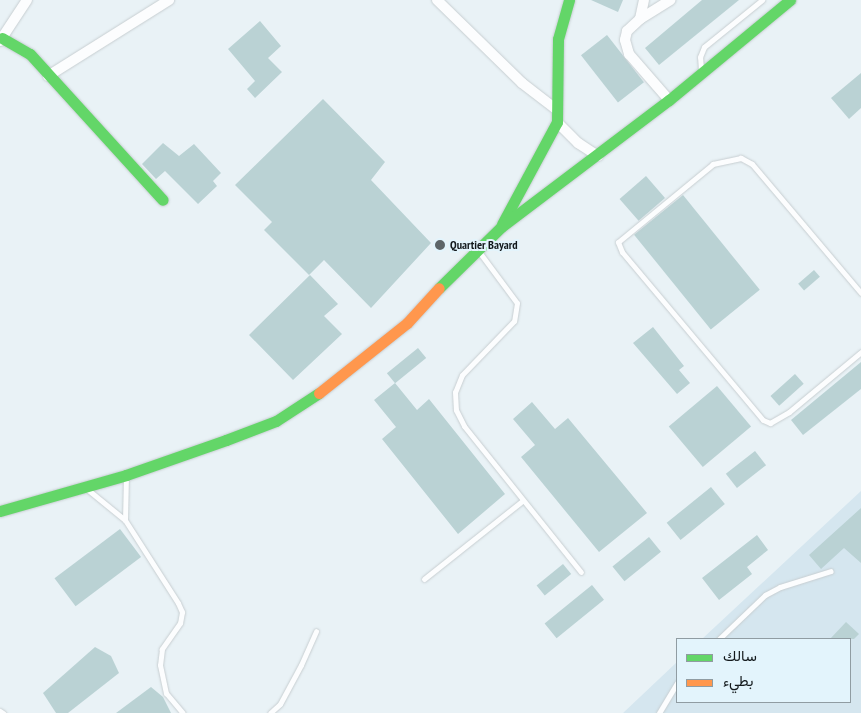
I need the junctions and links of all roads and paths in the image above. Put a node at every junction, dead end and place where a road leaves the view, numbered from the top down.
1 (27, 0) edge
2 (169, 0) edge
3 (437, 0) edge
4 (569, 0) edge
5 (644, 0) edge
6 (671, 0) edge
7 (762, 0) edge
8 (790, 0) edge
9 (640, 19) junction
10 (1, 39) edge
11 (702, 74) junction
12 (48, 76) junction
13 (669, 100) junction
14 (557, 110) junction
15 (557, 122) junction
16 (598, 156) junction
17 (163, 200) dead end
18 (501, 227) junction
19 (476, 248) junction
20 (861, 293) edge
21 (861, 352) edge
22 (126, 474) junction
23 (85, 487) junction
24 (522, 501) junction
25 (0, 511) edge
26 (126, 520) junction
27 (831, 571) dead end
28 (581, 572) dead end
29 (424, 578) dead end
30 (316, 631) dead end
31 (721, 638) edge
32 (676, 685) edge
33 (183, 713) edge
34 (270, 713) edge
35 (659, 713) edge

1 - 10 street
2 - 12 street
3 - 14 street
4 - 14 main road
5 - 9 street
6 - 9 street
7 - 11 lane
8 - 11 main road
9 - 13 street
10 - 12 main road
11 - 13 main road
12 - 17 main road
13 - 16 main road
14 - 15 main road
15 - 16 street
15 - 18 main road
16 - 18 main road
18 - 19 main road
19 - 22 main road
19 - 24 lane
20 - 21 lane
22 - 23 main road
22 - 26 lane
23 - 25 main road
23 - 26 lane
24 - 28 lane
24 - 29 lane
26 - 33 lane
27 - 31 lane
30 - 34 lane
32 - 35 lane

